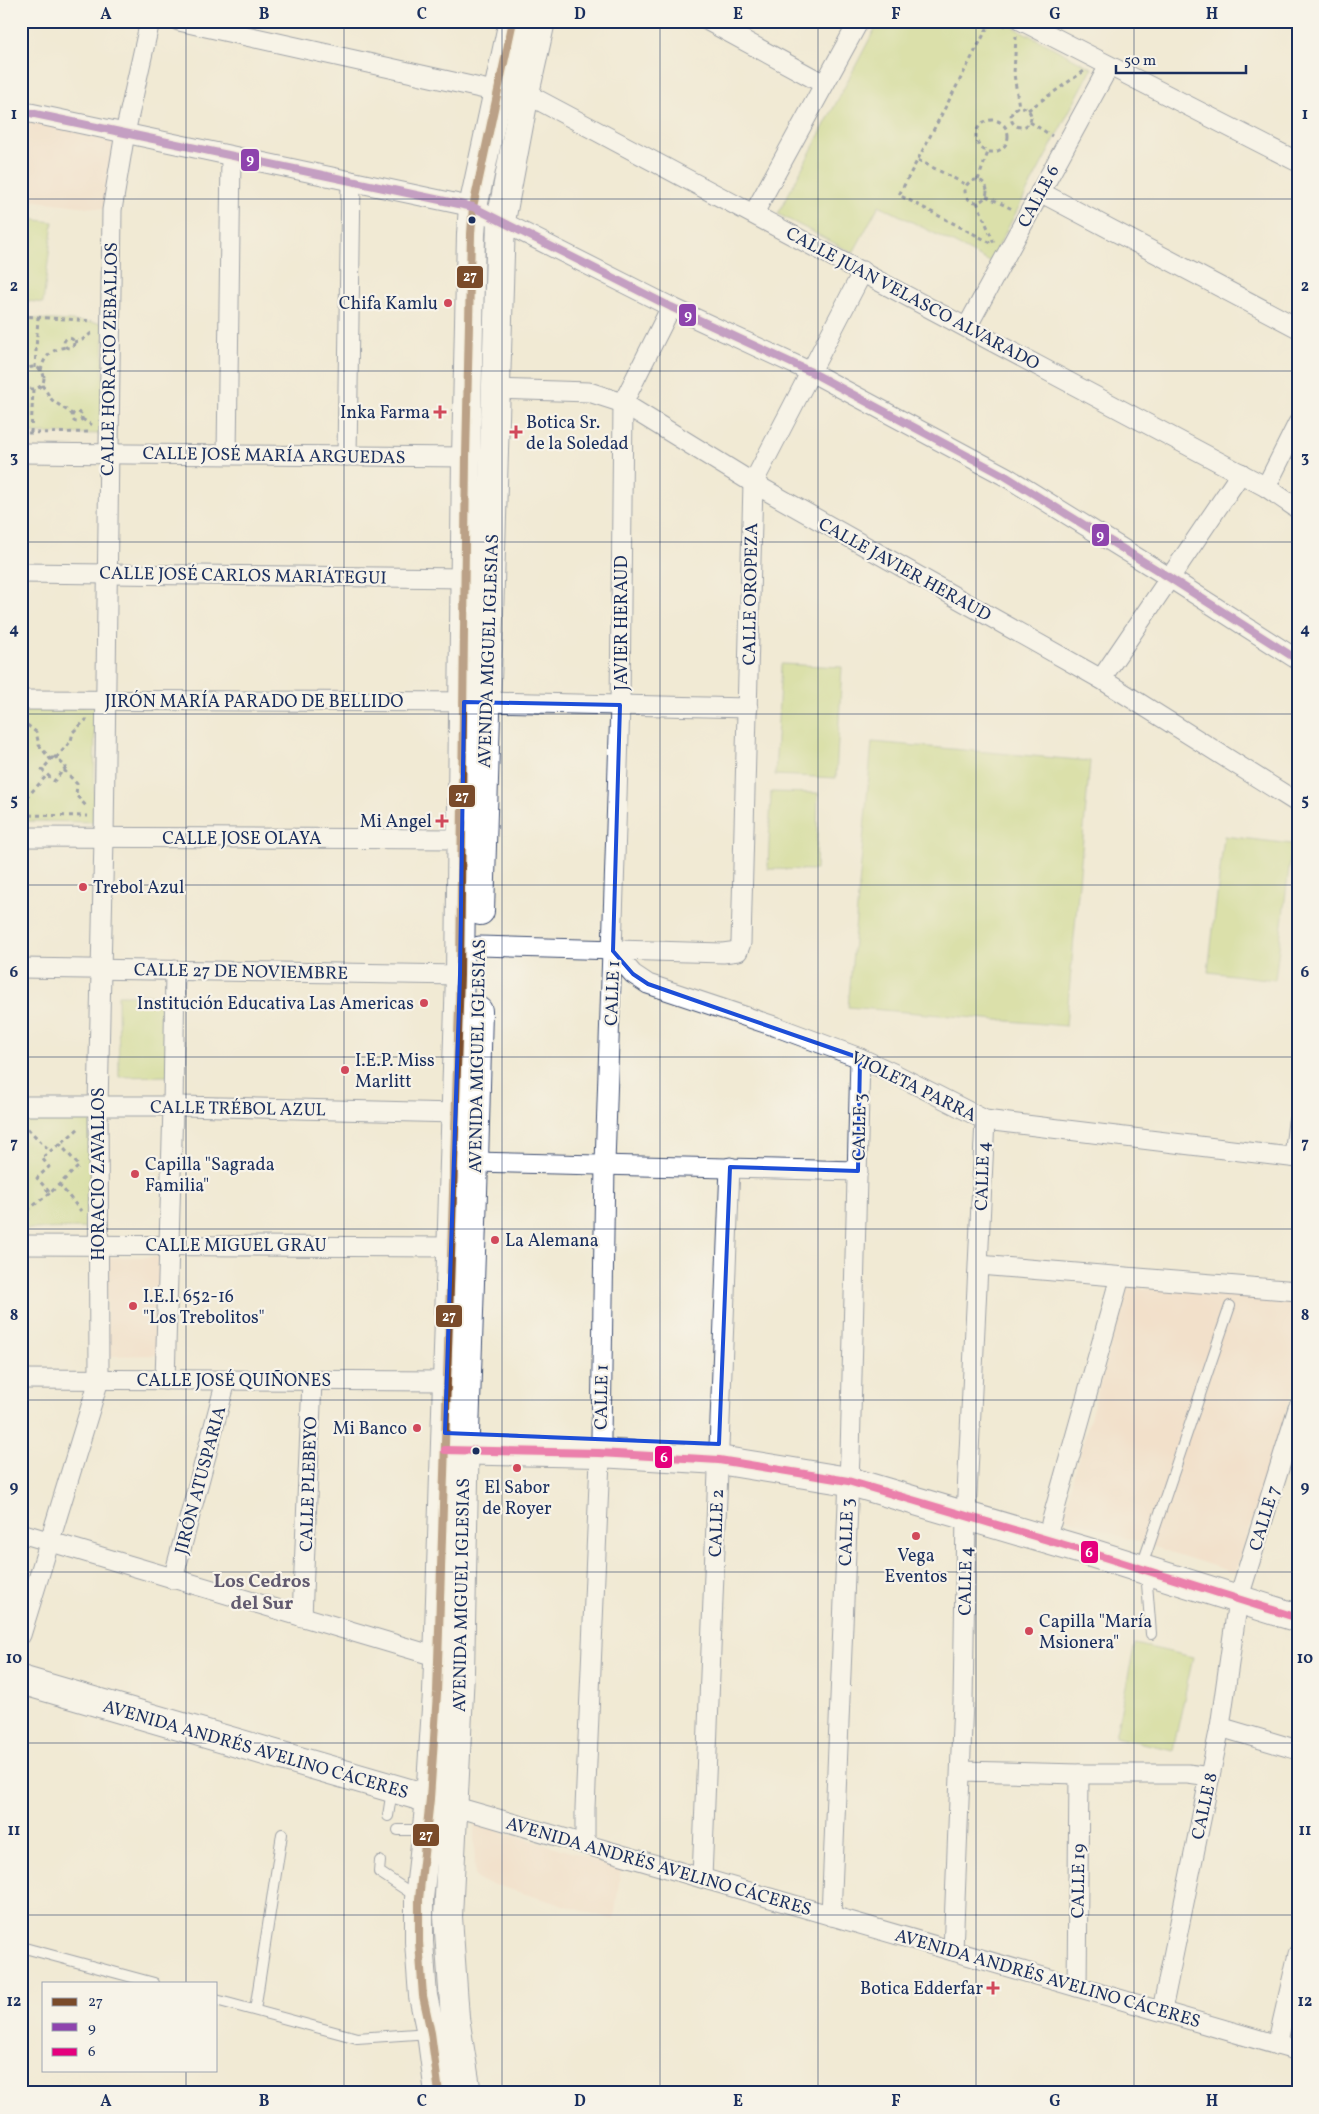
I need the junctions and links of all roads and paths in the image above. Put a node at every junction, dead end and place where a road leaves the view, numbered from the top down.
1 (150, 21) edge
2 (179, 21) edge
3 (513, 21) edge
4 (541, 21) edge
5 (708, 21) edge
6 (859, 21) edge
7 (991, 21) edge
8 (997, 21) edge
9 (1019, 28) edge
10 (1080, 64) dead end
11 (1109, 66) junction
12 (1088, 68) junction
13 (1083, 77) dead end
14 (824, 84) junction
15 (498, 92) junction
16 (525, 93) junction
17 (1019, 107) junction
18 (1028, 110) junction
19 (21, 111) edge
20 (1012, 122) junction
21 (1030, 122) junction
22 (1005, 127) junction
23 (1057, 127) dead end
24 (125, 133) junction
25 (1052, 136) junction
26 (1048, 144) dead end
27 (988, 152) junction
28 (231, 156) junction
29 (918, 160) junction
30 (1298, 162) edge
31 (978, 180) junction
32 (351, 181) junction
33 (967, 185) junction
34 (1040, 192) junction
35 (986, 196) junction
36 (977, 202) junction
37 (1017, 202) dead end
38 (473, 207) junction
39 (754, 213) junction
40 (500, 221) junction
41 (999, 236) dead end
42 (995, 245) junction
43 (863, 271) junction
44 (672, 307) junction
45 (21, 316) edge
46 (38, 318) junction
47 (105, 322) junction
48 (967, 327) junction
49 (1298, 328) edge
50 (74, 342) junction
51 (66, 347) junction
52 (21, 353) edge
53 (28, 368) junction
54 (35, 368) junction
55 (41, 371) junction
56 (811, 372) junction
57 (42, 385) junction
58 (24, 386) junction
59 (33, 389) junction
60 (496, 389) junction
61 (21, 393) edge
62 (623, 403) junction
63 (72, 414) dead end
64 (1298, 423) edge
65 (100, 432) dead end
66 (31, 433) junction
67 (21, 434) edge
68 (21, 453) edge
69 (108, 453) junction
70 (227, 454) junction
71 (347, 456) junction
72 (466, 457) junction
73 (1241, 473) junction
74 (752, 483) junction
75 (1266, 487) junction
76 (1298, 509) edge
77 (21, 573) edge
78 (106, 573) junction
79 (466, 578) junction
80 (1170, 578) junction
81 (1298, 660) edge
82 (1101, 679) junction
83 (21, 700) edge
84 (105, 702) junction
85 (475, 702) junction
86 (620, 705) junction
87 (748, 708) junction
88 (21, 720) edge
89 (56, 758) junction
90 (51, 760) junction
91 (48, 775) junction
92 (1298, 803) edge
93 (21, 804) edge
94 (21, 815) edge
95 (95, 816) dead end
96 (21, 837) edge
97 (104, 838) junction
98 (463, 839) junction
99 (479, 946) junction
100 (613, 951) junction
101 (21, 968) edge
102 (101, 968) junction
103 (175, 970) junction
104 (460, 975) junction
105 (860, 1058) junction
106 (21, 1106) edge
107 (98, 1106) junction
108 (173, 1106) junction
109 (455, 1113) junction
110 (985, 1120) junction
111 (1298, 1122) edge
112 (21, 1123) edge
113 (50, 1151) junction
114 (1296, 1158) edge
115 (474, 1162) junction
116 (605, 1164) junction
117 (730, 1167) junction
118 (858, 1171) junction
119 (50, 1193) junction
120 (21, 1215) edge
121 (21, 1244) edge
122 (98, 1244) junction
123 (169, 1244) junction
124 (451, 1247) junction
125 (978, 1265) junction
126 (1120, 1277) junction
127 (1298, 1291) edge
128 (1230, 1306) dead end
129 (21, 1380) edge
130 (99, 1380) junction
131 (165, 1380) junction
132 (226, 1380) junction
133 (312, 1381) junction
134 (447, 1381) junction
135 (1298, 1408) edge
136 (455, 1442) junction
137 (600, 1445) junction
138 (719, 1452) junction
139 (849, 1472) junction
140 (966, 1506) junction
141 (1051, 1524) junction
142 (21, 1533) edge
143 (50, 1542) junction
144 (1146, 1562) junction
145 (173, 1578) junction
146 (1241, 1592) junction
147 (1298, 1601) edge
148 (302, 1617) junction
149 (1298, 1618) edge
150 (1151, 1634) dead end
151 (21, 1635) edge
152 (438, 1658) junction
153 (21, 1680) edge
154 (1220, 1727) junction
155 (1298, 1750) edge
156 (961, 1771) junction
157 (1079, 1774) junction
158 (1210, 1777) junction
159 (392, 1789) junction
160 (442, 1802) junction
161 (388, 1816) dead end
162 (398, 1830) dead end
163 (427, 1830) junction
164 (282, 1834) dead end
165 (585, 1844) junction
166 (380, 1862) dead end
167 (702, 1878) junction
168 (420, 1899) junction
169 (449, 1900) junction
170 (831, 1916) junction
171 (21, 1947) edge
172 (953, 1951) junction
173 (1298, 1954) edge
174 (150, 1982) edge
175 (1077, 1987) junction
176 (218, 2001) edge
177 (255, 2010) junction
178 (1162, 2010) junction
179 (431, 2033) junction
180 (1277, 2045) junction
181 (1298, 2051) edge
182 (439, 2093) edge
183 (468, 2093) edge

1 - 24 street, CALLE HORACIO ZEBALLOS
2 - 15 street
3 - 15 main road, AVENIDA MIGUEL IGLESIAS
4 - 16 main road, AVENIDA MIGUEL IGLESIAS
5 - 14 street
6 - 14 street
7 - 29 path
8 - 9 path
9 - 11 street
9 - 17 path
10 - 12 path
11 - 30 street
11 - 34 street, CALLE 6
12 - 13 path
12 - 18 path
14 - 39 street
15 - 38 main road, AVENIDA MIGUEL IGLESIAS
16 - 39 street, CALLE JUAN VELASCO ALVARADO
16 - 40 main road, AVENIDA MIGUEL IGLESIAS
17 - 18 path
17 - 20 path
18 - 21 path
19 - 24 street
20 - 21 path
20 - 22 path
21 - 25 path
22 - 27 path
22 - 27 path
23 - 25 path
24 - 28 street
24 - 47 street, CALLE HORACIO ZEBALLOS
25 - 26 path
27 - 31 path
28 - 32 street
28 - 70 street
29 - 33 path
29 - 42 path
31 - 33 path
31 - 35 path
32 - 38 street
32 - 71 street
33 - 36 path
34 - 48 street, CALLE 6
34 - 49 street
35 - 36 path
35 - 37 path
36 - 42 path
38 - 40 street
38 - 72 main road, AVENIDA MIGUEL IGLESIAS
39 - 43 street, CALLE JUAN VELASCO ALVARADO
40 - 44 street
40 - 60 main road, AVENIDA MIGUEL IGLESIAS
41 - 42 path
43 - 48 street, CALLE JUAN VELASCO ALVARADO
43 - 56 street, CALLE OROPEZA
44 - 56 street
44 - 62 street, JAVIER HERAUD
45 - 46 path
46 - 47 path
46 - 54 path
47 - 50 path
47 - 69 street, CALLE HORACIO ZEBALLOS
48 - 73 street, CALLE JUAN VELASCO ALVARADO
50 - 51 path
50 - 51 path
51 - 55 path
52 - 53 path
53 - 54 path
53 - 58 path
54 - 55 path
55 - 57 path
56 - 74 street, CALLE OROPEZA
56 - 80 street
57 - 59 path
57 - 63 path
58 - 59 path
58 - 61 path
59 - 66 path
60 - 62 street, CALLE JAVIER HERAUD
60 - 85 main road, AVENIDA MIGUEL IGLESIAS
62 - 74 street, CALLE JAVIER HERAUD
62 - 86 street, JAVIER HERAUD
64 - 75 street
65 - 66 path
66 - 67 path
68 - 69 street, CALLE JOSÉ MARÍA ARGUEDAS
69 - 70 street, CALLE JOSÉ MARÍA ARGUEDAS
69 - 78 street, CALLE HORACIO ZEBALLOS
70 - 71 street, CALLE JOSÉ MARÍA ARGUEDAS
71 - 72 street, CALLE JOSÉ MARÍA ARGUEDAS
72 - 79 main road, AVENIDA MIGUEL IGLESIAS
73 - 75 street, CALLE JUAN VELASCO ALVARADO
73 - 80 street
74 - 82 street, CALLE JAVIER HERAUD
74 - 87 street, CALLE OROPEZA
75 - 76 street, CALLE JUAN VELASCO ALVARADO
77 - 78 street, CALLE JOSÉ CARLOS MARIÁTEGUI
78 - 79 street, CALLE JOSÉ CARLOS MARIÁTEGUI
78 - 84 street, CALLE HORACIO ZEBALLOS
79 - 85 main road, AVENIDA MIGUEL IGLESIAS
80 - 81 street
80 - 82 street
82 - 92 street, CALLE JAVIER HERAUD
83 - 84 street, JIRÓN MARÍA PARADO DE BELLIDO
84 - 85 street, JIRÓN MARÍA PARADO DE BELLIDO
84 - 89 path
84 - 97 street, HORACIO ZAVALLOS
85 - 86 street, JIRÓN MARÍA PARADO DE BELLIDO
85 - 98 main road, AVENIDA MIGUEL IGLESIAS
85 - 99 main road, AVENIDA MIGUEL IGLESIAS
86 - 87 street, JIRÓN MARÍA PARADO DE BELLIDO
86 - 100 street, JAVIER HERAUD
87 - 100 street, CALLE OROPEZA
88 - 90 path
89 - 90 path
89 - 91 path
90 - 91 path
91 - 93 path
94 - 95 path
96 - 97 street, CALLE JOSE OLAYA
97 - 98 street, CALLE JOSE OLAYA
97 - 102 street, HORACIO ZAVALLOS
98 - 104 main road, AVENIDA MIGUEL IGLESIAS
99 - 100 street
99 - 115 main road, AVENIDA MIGUEL IGLESIAS
100 - 105 street, VIOLETA PARRA
100 - 116 street, CALLE 1
101 - 102 street, CALLE 27 DE NOVIEMBRE
102 - 103 street, CALLE 27 DE NOVIEMBRE
102 - 107 street, HORACIO ZAVALLOS
103 - 104 street, CALLE 27 DE NOVIEMBRE
103 - 108 street
104 - 109 main road, AVENIDA MIGUEL IGLESIAS
105 - 110 street, VIOLETA PARRA
105 - 118 street, CALLE 3
106 - 107 street, CALLE TRÉBOL AZUL
107 - 108 street, CALLE TRÉBOL AZUL
107 - 122 street, HORACIO ZAVALLOS
108 - 109 street, CALLE TRÉBOL AZUL
108 - 123 street
109 - 124 main road, AVENIDA MIGUEL IGLESIAS
110 - 114 street, VIOLETA PARRA
110 - 125 street, CALLE 4
111 - 114 street
112 - 113 path
113 - 119 path
113 - 119 path
115 - 116 street
115 - 136 main road, AVENIDA MIGUEL IGLESIAS
116 - 117 street
116 - 137 street, CALLE 1
117 - 118 street
117 - 138 street, CALLE 2
118 - 139 street, CALLE 3
119 - 120 path
121 - 122 street, CALLE MIGUEL GRAU
122 - 123 street, CALLE MIGUEL GRAU
122 - 130 street, HORACIO ZAVALLOS
123 - 124 street, CALLE MIGUEL GRAU
123 - 131 street
124 - 134 main road, AVENIDA MIGUEL IGLESIAS
125 - 126 street
125 - 140 street, CALLE 4
126 - 127 street
126 - 141 street
128 - 144 lane
129 - 130 street, CALLE JOSÉ QUIÑONES
130 - 131 street, CALLE JOSÉ QUIÑONES
130 - 143 street, HORACIO ZAVALLOS
131 - 132 street, CALLE JOSÉ QUIÑONES
132 - 133 street, CALLE JOSÉ QUIÑONES
132 - 145 street, JIRÓN ATUSPARIA
133 - 134 street, CALLE JOSÉ QUIÑONES
133 - 148 street, CALLE PLEBEYO
134 - 136 main road, AVENIDA MIGUEL IGLESIAS
135 - 146 street, CALLE 7
136 - 137 main road
136 - 152 main road, AVENIDA MIGUEL IGLESIAS
136 - 160 main road, AVENIDA MIGUEL IGLESIAS
137 - 138 main road
137 - 165 street, CALLE 1
138 - 139 main road
138 - 167 street, CALLE 2
139 - 140 main road
139 - 170 street, CALLE 3
140 - 141 main road
140 - 144 main road
140 - 156 street, CALLE 4
141 - 144 main road
142 - 143 street
143 - 145 street
143 - 151 street, HORACIO ZAVALLOS
144 - 146 main road
144 - 150 lane
145 - 148 street
146 - 147 main road
146 - 149 main road
146 - 154 street, CALLE 8
148 - 152 street
152 - 160 main road, AVENIDA MIGUEL IGLESIAS
153 - 159 main road, AVENIDA ANDRÉS AVELINO CÁCERES
154 - 155 street
154 - 158 street, CALLE 8
156 - 157 street
156 - 172 street, CALLE 4
157 - 158 street
157 - 175 street, CALLE 19
158 - 178 street, CALLE 8
159 - 160 main road, AVENIDA ANDRÉS AVELINO CÁCERES
159 - 161 lane
160 - 163 main road, AVENIDA MIGUEL IGLESIAS
160 - 165 street, AVENIDA ANDRÉS AVELINO CÁCERES
160 - 169 main road, AVENIDA MIGUEL IGLESIAS
162 - 163 lane
163 - 168 main road, AVENIDA MIGUEL IGLESIAS
164 - 177 lane
165 - 167 street, AVENIDA ANDRÉS AVELINO CÁCERES
166 - 168 lane
167 - 170 street, AVENIDA ANDRÉS AVELINO CÁCERES
168 - 169 main road
168 - 179 main road, AVENIDA MIGUEL IGLESIAS
169 - 183 main road, AVENIDA MIGUEL IGLESIAS
170 - 172 street, AVENIDA ANDRÉS AVELINO CÁCERES
171 - 174 lane
172 - 175 street, AVENIDA ANDRÉS AVELINO CÁCERES
173 - 180 street
175 - 178 street, AVENIDA ANDRÉS AVELINO CÁCERES
176 - 177 lane
177 - 179 lane
178 - 180 street, AVENIDA ANDRÉS AVELINO CÁCERES
179 - 182 main road, AVENIDA MIGUEL IGLESIAS
180 - 181 street, AVENIDA ANDRÉS AVELINO CÁCERES

